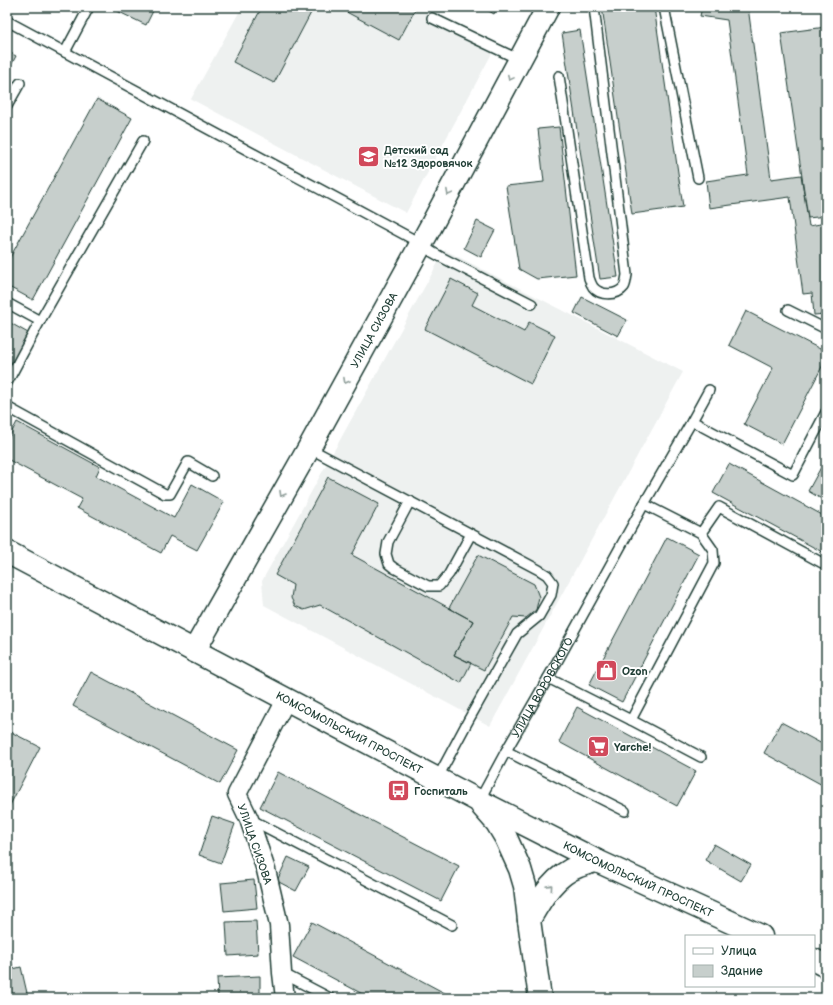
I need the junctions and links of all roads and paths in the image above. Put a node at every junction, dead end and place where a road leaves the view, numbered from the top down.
1 (89, 7) edge
2 (548, 7) edge
3 (594, 7) edge
4 (664, 7) edge
5 (432, 18) dead end
6 (7, 21) edge
7 (64, 52) junction
8 (520, 60) junction
9 (559, 76) dead end
10 (20, 83) dead end
11 (7, 106) edge
12 (143, 141) dead end
13 (698, 178) dead end
14 (422, 244) junction
15 (7, 303) edge
16 (532, 304) dead end
17 (788, 310) dead end
18 (40, 321) junction
19 (826, 329) edge
20 (7, 383) edge
21 (709, 390) dead end
22 (7, 407) edge
23 (826, 412) edge
24 (692, 421) junction
25 (309, 448) junction
26 (212, 476) dead end
27 (410, 501) junction
28 (644, 504) junction
29 (701, 533) junction
30 (471, 534) junction
31 (7, 552) edge
32 (826, 566) edge
33 (194, 650) junction
34 (548, 678) junction
35 (286, 700) junction
36 (631, 720) junction
37 (506, 750) junction
38 (701, 757) dead end
39 (438, 779) junction
40 (479, 801) junction
41 (625, 811) dead end
42 (248, 819) junction
43 (597, 861) junction
44 (529, 920) junction
45 (452, 926) dead end
46 (759, 935) edge
47 (815, 960) edge
48 (826, 966) edge
49 (282, 973) junction
50 (285, 998) edge
51 (330, 998) edge
52 (540, 998) edge

1 - 7 lane
2 - 8 main road, УЛИЦА СИЗОВА
3 - 9 lane
4 - 13 lane
5 - 8 lane
6 - 7 lane
7 - 14 lane
8 -> 14 main road, УЛИЦА СИЗОВА
10 - 11 lane
12 - 18 lane
14 - 16 lane
14 -> 25 main road, УЛИЦА СИЗОВА
15 - 18 lane
17 - 19 lane
18 - 20 lane
21 - 24 lane, УЛИЦА ВОРОВСКОГО
22 - 26 lane
23 - 24 lane
24 - 28 lane, УЛИЦА ВОРОВСКОГО
25 - 27 lane
25 -> 33 main road, УЛИЦА СИЗОВА
27 - 30 lane
27 - 30 lane
28 - 29 lane
28 - 34 lane, УЛИЦА ВОРОВСКОГО
29 - 32 lane
29 - 36 lane
30 - 39 lane
31 - 33 main road, КОМСОМОЛЬСКИЙ ПРОСПЕКТ
33 - 35 main road, КОМСОМОЛЬСКИЙ ПРОСПЕКТ
34 - 36 lane
34 - 37 lane, УЛИЦА ВОРОВСКОГО
35 - 39 main road, КОМСОМОЛЬСКИЙ ПРОСПЕКТ
35 - 42 street, УЛИЦА СИЗОВА
36 - 38 lane
37 - 40 lane, УЛИЦА ВОРОВСКОГО
37 - 41 lane
39 - 40 main road, КОМСОМОЛЬСКИЙ ПРОСПЕКТ
40 - 43 main road, КОМСОМОЛЬСКИЙ ПРОСПЕКТ
40 - 44 main road
42 - 45 lane
42 - 49 street, УЛИЦА СИЗОВА
44 -> 43 main road
43 - 46 main road, КОМСОМОЛЬСКИЙ ПРОСПЕКТ
44 - 52 main road
47 - 48 main road
49 - 50 street, УЛИЦА СИЗОВА
49 - 51 lane

